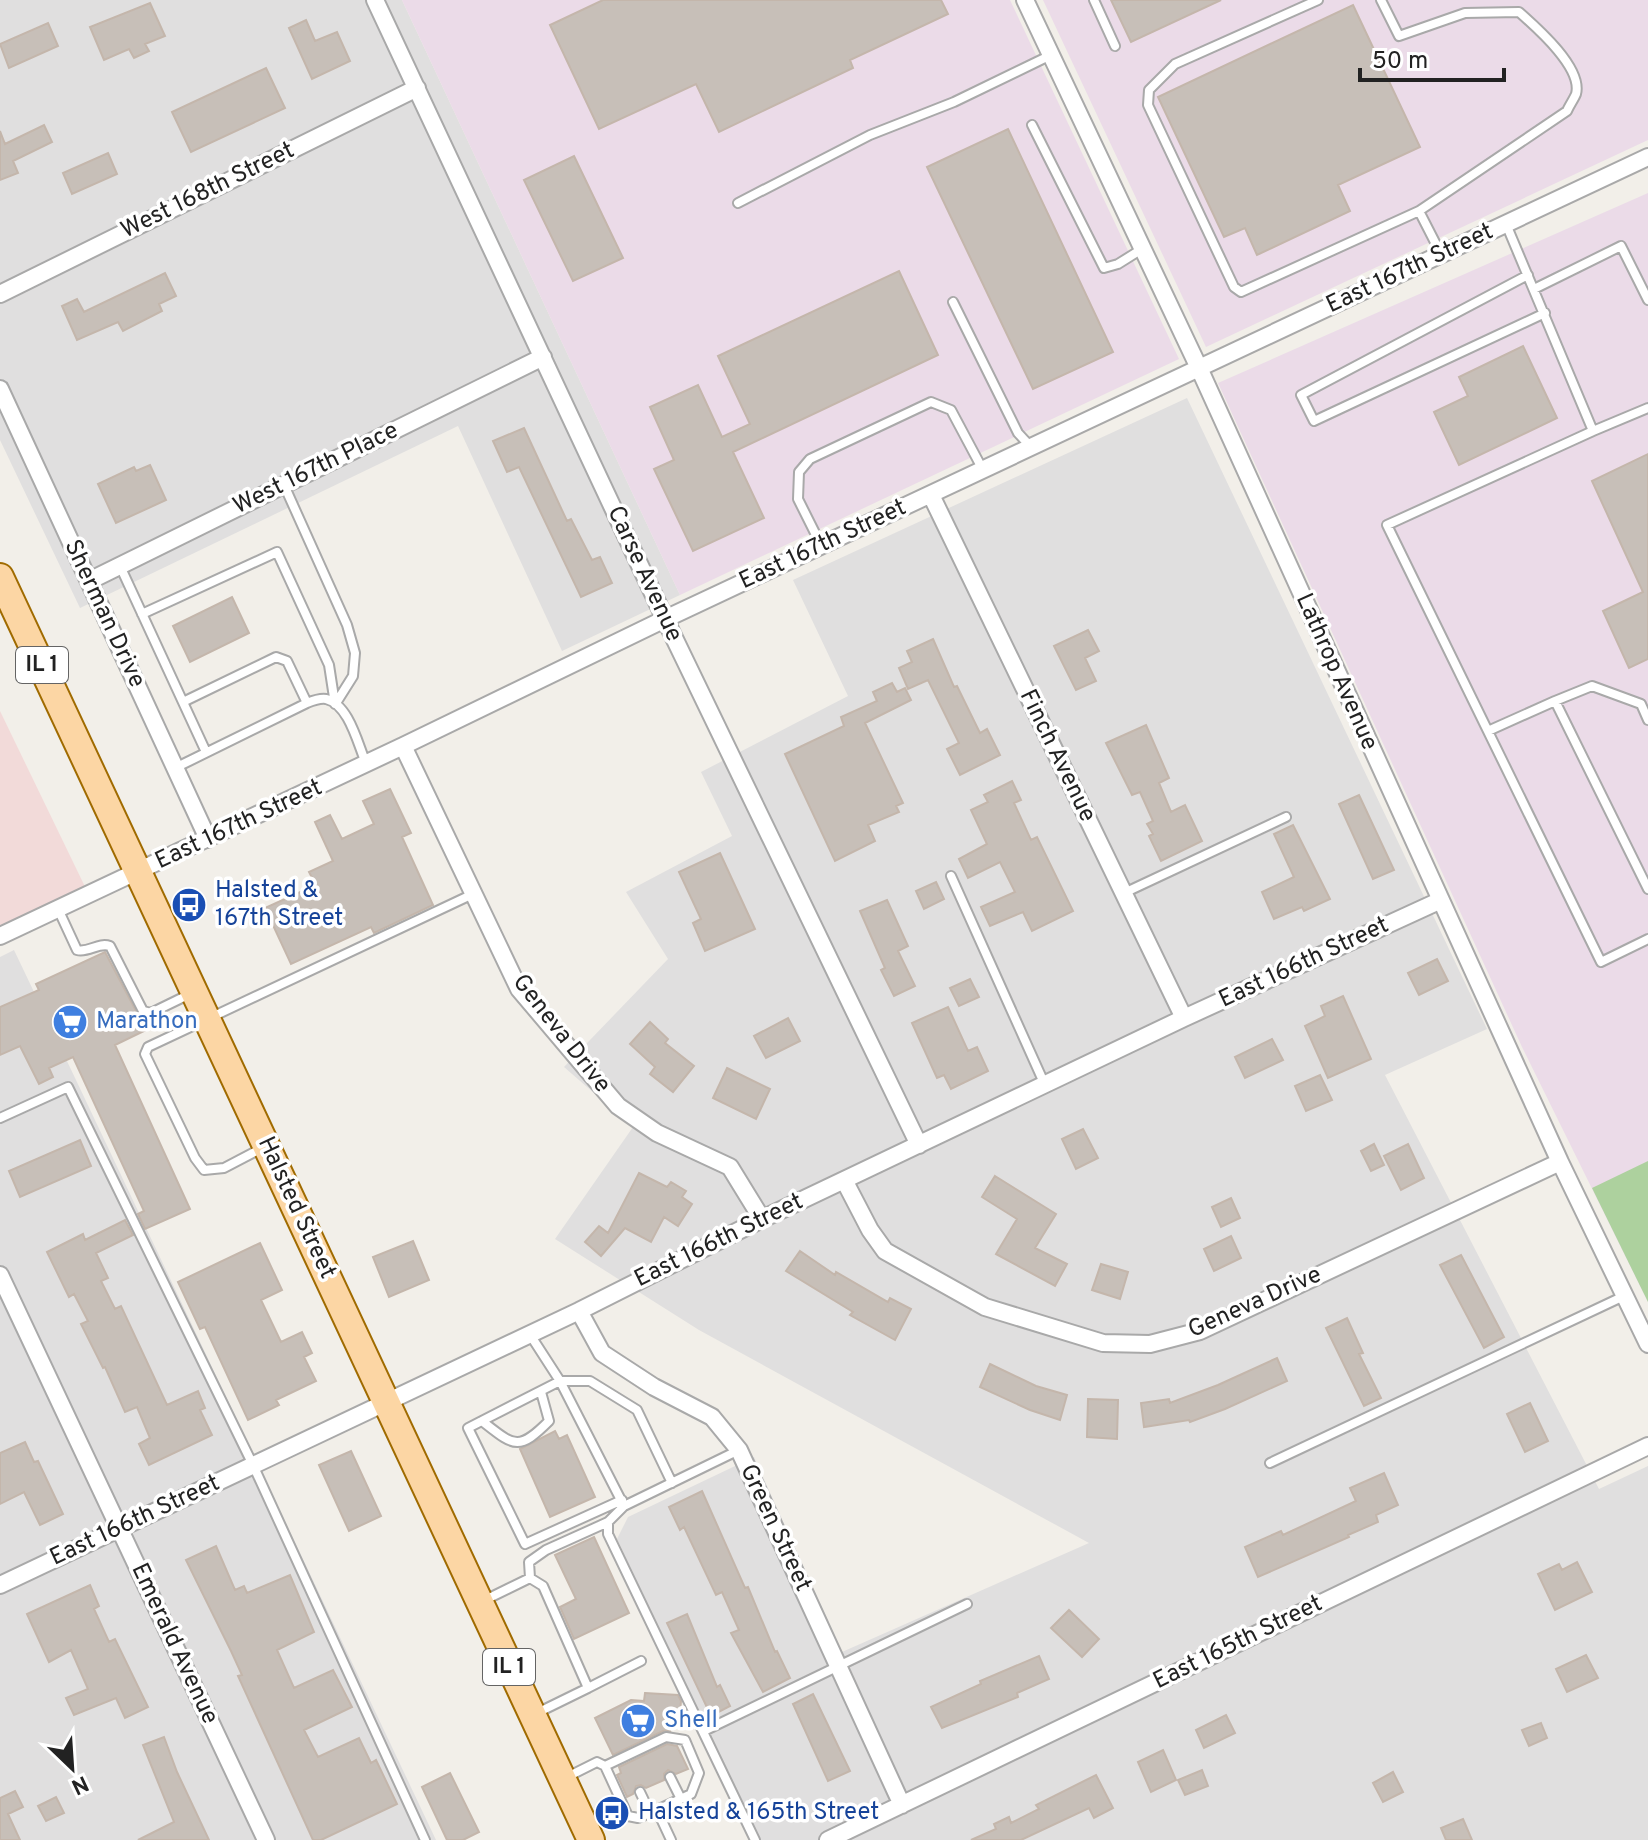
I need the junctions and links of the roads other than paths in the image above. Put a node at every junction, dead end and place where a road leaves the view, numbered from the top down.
1 (375, 0) edge
2 (1025, 0) edge
3 (1094, 0) edge
4 (1318, 0) edge
5 (1381, 0) edge
6 (1115, 46) dead end
7 (1051, 55) junction
8 (417, 88) junction
9 (1032, 125) dead end
10 (1648, 157) edge
11 (738, 203) dead end
12 (1419, 211) junction
13 (1506, 223) junction
14 (1143, 249) junction
15 (1441, 255) junction
16 (1528, 275) junction
17 (1534, 289) junction
18 (0, 294) edge
19 (1648, 300) edge
20 (953, 302) dead end
21 (1545, 313) junction
22 (543, 357) junction
23 (1199, 368) junction
24 (0, 389) edge
25 (1648, 408) edge
26 (1593, 431) junction
27 (1031, 447) junction
28 (983, 470) junction
29 (284, 484) junction
30 (931, 495) junction
31 (821, 546) junction
32 (120, 566) junction
33 (0, 577) edge
34 (89, 581) junction
35 (142, 614) junction
36 (665, 619) junction
37 (1555, 701) junction
38 (183, 702) junction
39 (307, 703) junction
40 (335, 704) junction
41 (1648, 720) edge
42 (1488, 731) junction
43 (403, 746) junction
44 (206, 752) junction
45 (367, 764) junction
46 (175, 768) junction
47 (1286, 817) dead end
48 (208, 839) junction
49 (139, 872) junction
50 (951, 876) dead end
51 (1648, 889) edge
52 (1123, 893) junction
53 (473, 894) junction
54 (1439, 901) junction
55 (58, 909) junction
56 (0, 936) edge
57 (1648, 939) edge
58 (195, 992) junction
59 (1184, 1018) junction
60 (207, 1019) junction
61 (1046, 1086) junction
62 (0, 1118) edge
63 (919, 1145) junction
64 (267, 1146) junction
65 (1560, 1162) junction
66 (844, 1180) junction
67 (762, 1219) junction
68 (0, 1275) edge
69 (1624, 1295) junction
70 (579, 1311) junction
71 (529, 1333) junction
72 (1648, 1344) edge
73 (560, 1381) junction
74 (541, 1392) junction
75 (386, 1403) junction
76 (482, 1421) junction
77 (1648, 1446) edge
78 (739, 1450) junction
79 (1270, 1463) dead end
80 (253, 1465) junction
81 (672, 1483) junction
82 (623, 1503) junction
83 (608, 1522) junction
84 (120, 1528) junction
85 (530, 1578) junction
86 (0, 1585) edge
87 (480, 1603) junction
88 (967, 1604) dead end
89 (641, 1661) dead end
90 (838, 1666) junction
91 (588, 1688) junction
92 (532, 1715) junction
93 (704, 1731) junction
94 (654, 1743) junction
95 (659, 1753) dead end
96 (624, 1757) junction
97 (605, 1766) junction
98 (629, 1768) dead end
99 (670, 1777) dead end
100 (562, 1779) junction
101 (640, 1792) dead end
102 (681, 1799) junction
103 (902, 1805) junction
104 (654, 1812) junction
105 (266, 1840) edge
106 (425, 1840) edge
107 (591, 1840) edge
108 (671, 1840) edge
109 (755, 1840) edge
110 (828, 1840) edge

1 - 8 street, Carse Avenue
2 - 7 street, Lathrop Avenue
3 - 6 lane
4 - 12 lane
5 - 12 lane
7 - 11 lane
7 - 14 street, Lathrop Avenue
8 - 18 street, West 168th Street
8 - 22 street, Carse Avenue
9 - 14 lane
10 - 13 street, East 167th Street
12 - 15 lane
13 - 15 street, East 167th Street
13 - 16 lane
14 - 23 street, Lathrop Avenue
15 - 23 street, East 167th Street
16 - 17 lane
16 - 21 lane
17 - 19 lane
17 - 21 lane
20 - 27 lane
21 - 26 lane
22 - 29 street, West 167th Place
22 - 36 street, Carse Avenue
23 - 27 street, East 167th Street
23 - 54 street, Lathrop Avenue
24 - 34 street, Sherman Drive
25 - 26 lane
26 - 42 lane
27 - 28 street, East 167th Street
28 - 30 street, East 167th Street
28 - 31 lane
29 - 32 street, West 167th Place
29 - 40 lane
30 - 31 street, East 167th Street
30 - 52 street, Finch Avenue
31 - 36 street, East 167th Street
32 - 34 street, West 167th Place
32 - 35 lane
33 - 49 main road, Halsted Street / IL 1
34 - 46 street, Sherman Drive
35 - 38 lane
35 - 40 lane
36 - 43 street, East 167th Street
36 - 63 street, Carse Avenue
37 - 41 lane
37 - 42 lane
37 - 51 lane
38 - 39 lane
38 - 44 lane
39 - 40 lane
39 - 44 lane
40 - 45 lane
42 - 57 lane
43 - 45 street, East 167th Street
43 - 53 street, Geneva Drive
44 - 46 lane
45 - 48 street, East 167th Street
46 - 48 street, Sherman Drive
47 - 52 lane
48 - 49 street, East 167th Street
49 - 55 street, East 167th Street
49 - 58 main road, Halsted Street / IL 1
50 - 61 lane
52 - 59 street, Finch Avenue
53 - 60 lane
53 - 67 street, Geneva Drive
54 - 59 street, East 166th Street
54 - 65 street, Lathrop Avenue
55 - 56 street, East 167th Street
55 - 58 lane
58 - 60 main road, Halsted Street / IL 1
59 - 61 street, East 166th Street
60 - 64 main road, Halsted Street / IL 1
60 - 64 lane
61 - 63 street, East 166th Street
62 - 80 lane
63 - 66 street, East 166th Street
64 - 75 main road, Halsted Street / IL 1
65 - 66 street, Geneva Drive
65 - 69 street, Lathrop Avenue
66 - 67 street, East 166th Street
67 - 70 street, East 166th Street
68 - 84 street, Emerald Avenue
69 - 72 street, Lathrop Avenue
69 - 79 lane
70 - 71 street, East 166th Street
70 - 78 street, Green Street
71 - 73 lane
71 - 75 street, East 166th Street
73 - 74 lane
73 - 81 lane
73 - 82 lane
74 - 76 lane
74 - 76 lane
75 - 80 street, East 166th Street
75 - 87 main road, Halsted Street / IL 1
76 - 82 lane
77 - 103 street, East 165th Street
78 - 81 lane
78 - 90 street, Green Street
80 - 84 street, East 166th Street
80 - 106 lane
81 - 82 lane
82 - 83 lane
83 - 85 lane
83 - 93 lane
84 - 86 street, East 166th Street
84 - 105 street, Emerald Avenue
85 - 87 lane
85 - 91 lane
87 - 92 main road, Halsted Street / IL 1
88 - 90 lane
89 - 91 lane
90 - 93 lane
90 - 103 street, Green Street
91 - 92 lane
92 - 100 main road, Halsted Street / IL 1
93 - 109 lane
94 - 95 lane
94 - 96 lane
94 - 102 lane
96 - 97 lane
96 - 98 lane
97 - 100 lane
97 - 104 lane
99 - 102 lane
100 - 107 main road, Halsted Street / IL 1
101 - 104 lane
102 - 104 lane
103 - 110 street, East 165th Street
104 - 108 lane

